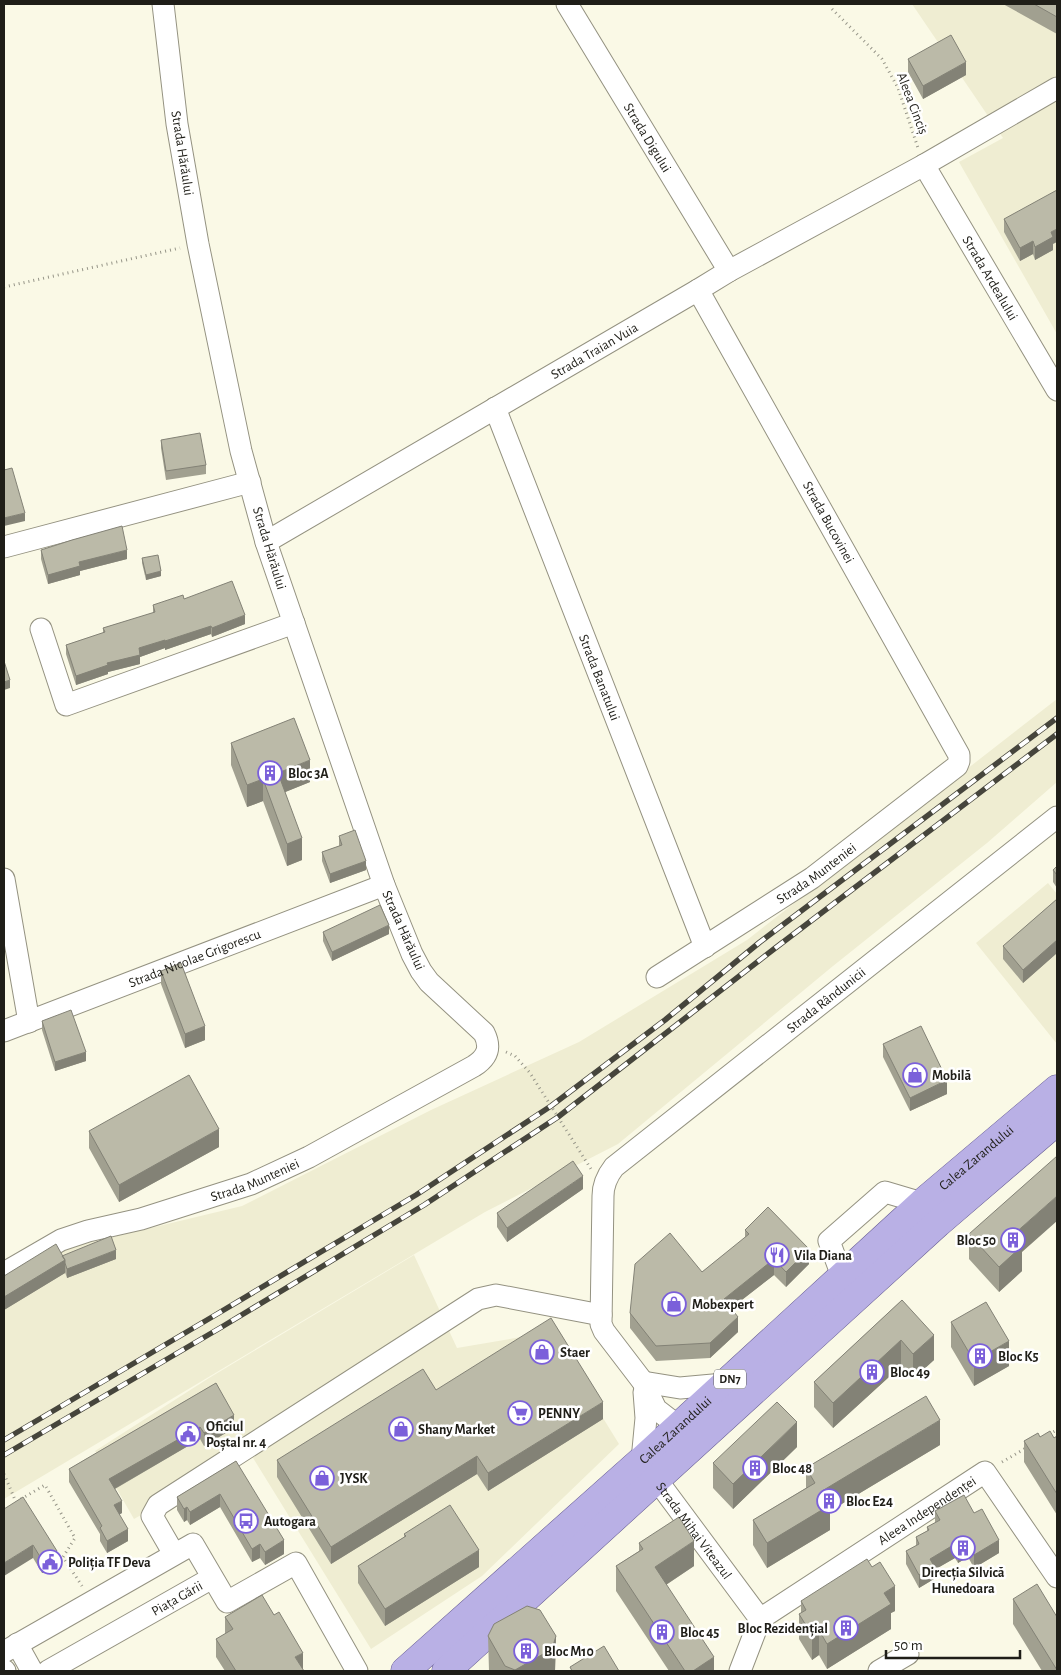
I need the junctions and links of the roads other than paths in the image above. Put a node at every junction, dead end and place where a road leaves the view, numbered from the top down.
1 (163, 4) edge
2 (567, 4) edge
3 (1057, 88) edge
4 (924, 165) junction
5 (729, 271) junction
6 (698, 290) junction
7 (1057, 390) edge
8 (495, 408) junction
9 (250, 482) junction
10 (266, 542) junction
11 (4, 547) edge
12 (294, 623) junction
13 (41, 629) dead end
14 (959, 755) joint
15 (1057, 817) edge
16 (4, 879) edge
17 (384, 885) junction
18 (705, 946) junction
19 (657, 977) dead end
20 (30, 1022) junction
21 (4, 1031) edge
22 (488, 1050) joint
23 (1057, 1089) edge
24 (1057, 1121) edge
25 (4, 1273) edge
26 (601, 1315) junction
27 (643, 1382) junction
28 (724, 1384) junction
29 (686, 1435) junction
30 (649, 1470) junction
31 (174, 1554) junction
32 (1057, 1577) edge
33 (212, 1578) junction
34 (760, 1619) junction
35 (10, 1648) edge
36 (908, 1654) dead end
37 (32, 1671) edge
38 (48, 1671) edge
39 (357, 1671) edge
40 (405, 1671) edge
41 (446, 1671) edge
42 (740, 1671) edge
43 (879, 1671) edge

1 - 9 street, Strada Hărăului
2 - 5 street, Strada Digului
3 - 4 street, Strada Traian Vuia
4 - 5 street, Strada Traian Vuia
4 - 7 street, Strada Ardealului
5 - 6 street, Strada Traian Vuia
6 - 8 street, Strada Traian Vuia
6 - 14 street, Strada Bucovinei
8 - 10 street, Strada Traian Vuia
8 - 18 street, Strada Banatului
9 - 10 street, Strada Hărăului
9 - 11 street
10 - 12 street, Strada Hărăului
12 - 13 street
12 - 17 street, Strada Hărăului
14 - 18 street, Strada Munteniei
15 - 26 street, Strada Rândunicii
16 - 20 street
17 - 20 street, Strada Nicolae Grigorescu
17 - 22 street, Strada Hărăului
18 - 19 street, Strada Munteniei
20 - 21 street, Strada Nicolae Grigorescu
22 - 25 street, Strada Munteniei
23 - 28 main road, Calea Zarandului / DN7
24 - 29 main road, Calea Zarandului / DN7
26 - 27 street
26 - 31 street
27 - 28 street
27 - 29 street
27 - 30 street
28 - 29 main road, Calea Zarandului / DN7
29 - 30 main road, Calea Zarandului / DN7
30 - 34 street, Strada Mihai Viteazul
30 - 40 main road, Calea Zarandului / DN7
30 - 41 main road, Calea Zarandului / DN7
31 - 33 street, Piața Gării
31 - 35 street, Piața Gării
32 - 34 street, Aleea Independenței
33 - 38 street, Piața Gării
33 - 39 street
34 - 42 street
35 - 37 street
36 - 43 street

